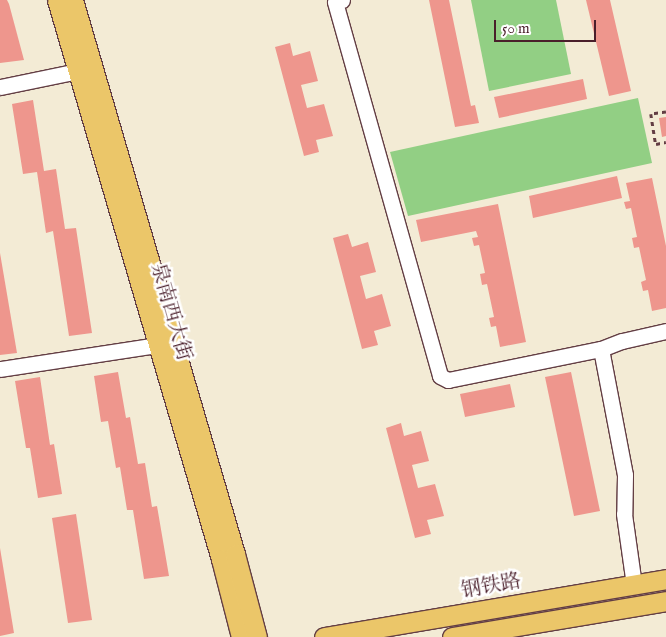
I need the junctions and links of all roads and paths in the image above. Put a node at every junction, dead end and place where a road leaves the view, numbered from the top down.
1 (57, 0) edge
2 (73, 0) edge
3 (342, 0) edge
4 (78, 72) junction
5 (0, 87) edge
6 (666, 112) edge
7 (666, 142) edge
8 (666, 331) edge
9 (157, 346) junction
10 (601, 349) junction
11 (0, 369) edge
12 (666, 579) edge
13 (634, 585) junction
14 (666, 601) edge
15 (241, 637) edge
16 (257, 637) edge
17 (324, 637) edge
18 (452, 637) edge

1 - 4 main road, 泉南西大街
2 - 16 main road, 泉南西大街
3 - 10 lane
4 - 5 lane
4 - 9 main road, 泉南西大街
6 - 7 path
8 - 10 lane
9 - 11 lane
9 - 15 main road, 泉南西大街
10 - 13 lane
12 - 13 main road, 钢铁路
13 - 17 main road, 钢铁路
14 - 18 main road

